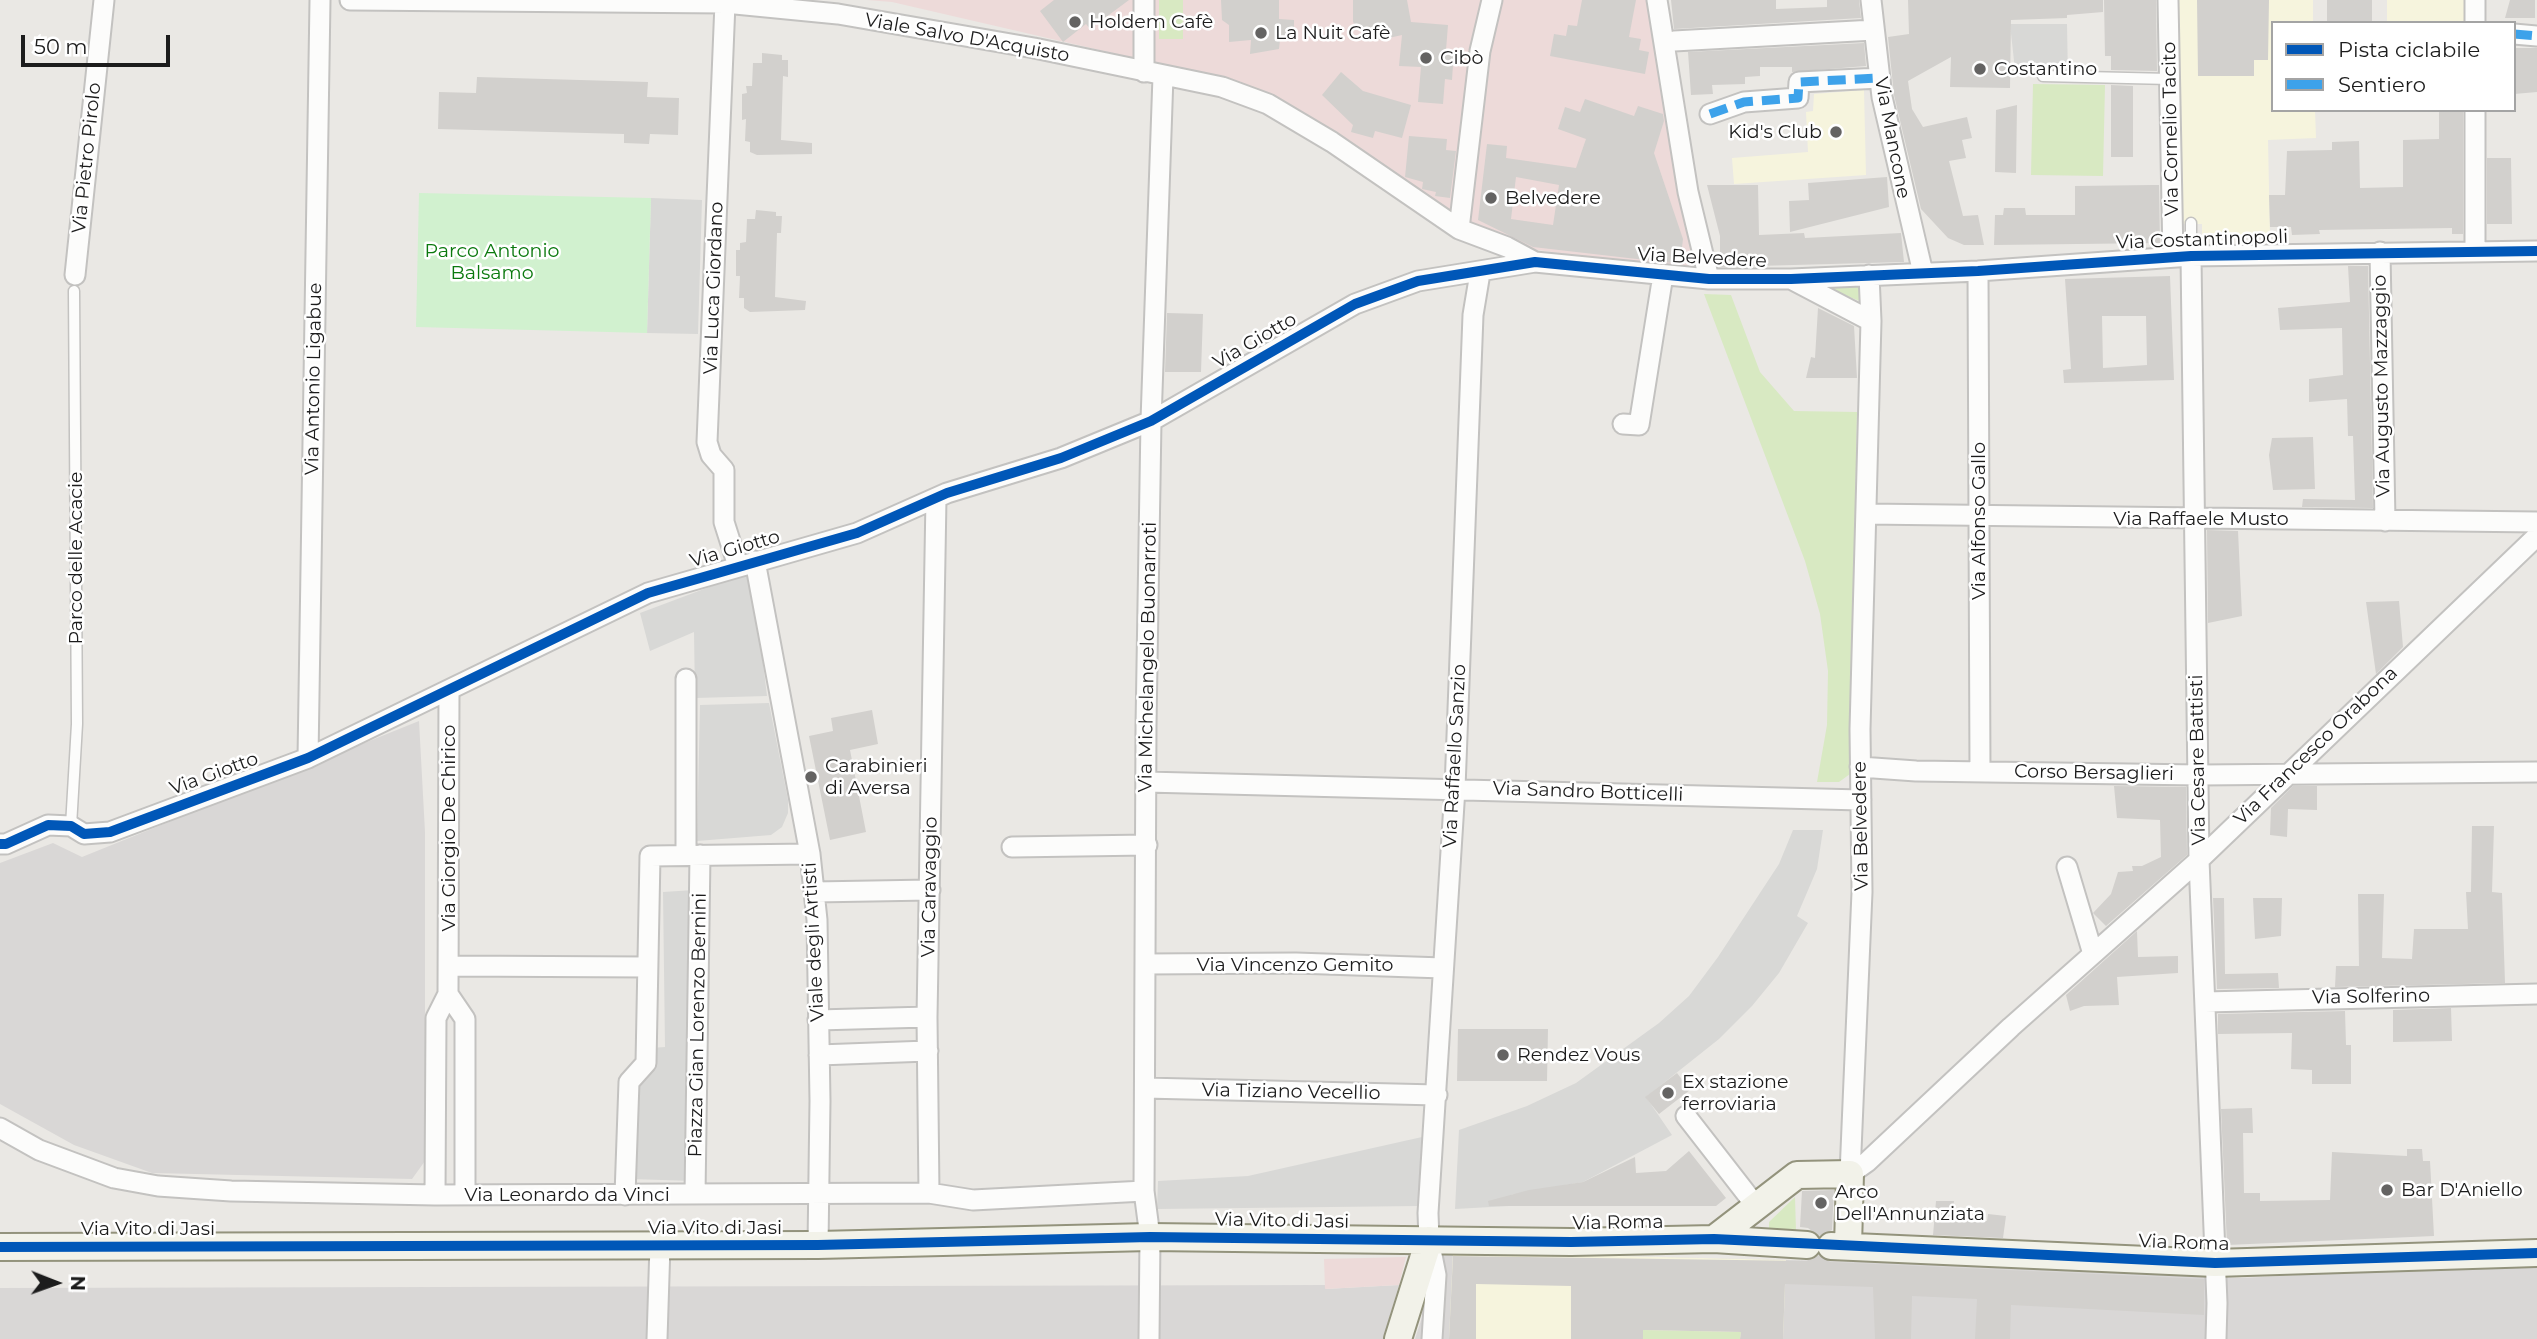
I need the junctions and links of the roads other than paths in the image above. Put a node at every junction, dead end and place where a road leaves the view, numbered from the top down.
1 (104, 0) edge
2 (320, 0) edge
3 (351, 0) edge
4 (1144, 0) edge
5 (1492, 0) edge
6 (1657, 0) edge
7 (1871, 0) edge
8 (2168, 0) edge
9 (2474, 0) edge
10 (515, 1) edge
11 (725, 3) junction
12 (839, 7) edge
13 (2475, 21) edge
14 (1874, 30) junction
15 (2516, 34) edge
16 (2537, 36) edge
17 (1674, 41) dead end
18 (1153, 74) junction
19 (2043, 76) dead end
20 (1880, 78) junction
21 (2170, 79) junction
22 (2475, 112) edge
23 (1710, 114) dead end
24 (2191, 223) dead end
25 (1459, 229) junction
26 (2475, 250) junction
27 (2537, 251) edge
28 (2380, 252) junction
29 (2182, 257) junction
30 (1535, 262) junction
31 (1978, 271) junction
32 (1480, 273) junction
33 (1923, 273) junction
34 (1663, 275) junction
35 (1869, 275) junction
36 (1709, 279) junction
37 (1791, 279) junction
38 (75, 283) joint
39 (1871, 321) junction
40 (1151, 421) junction
41 (1623, 424) dead end
42 (936, 498) junction
43 (1866, 514) junction
44 (1979, 517) junction
45 (2193, 520) junction
46 (2385, 521) junction
47 (2537, 522) edge
48 (2537, 536) edge
49 (747, 564) junction
50 (686, 679) dead end
51 (449, 691) junction
52 (308, 758) junction
53 (1860, 767) junction
54 (1980, 772) junction
55 (2537, 772) edge
56 (2200, 775) junction
57 (2284, 775) junction
58 (1146, 782) junction
59 (1455, 788) junction
60 (1861, 800) junction
61 (72, 826) junction
62 (0, 844) edge
63 (1147, 845) junction
64 (1012, 846) dead end
65 (810, 854) junction
66 (693, 855) junction
67 (2199, 860) junction
68 (2067, 867) dead end
69 (930, 890) junction
70 (814, 892) junction
71 (2093, 954) junction
72 (1147, 964) junction
73 (449, 966) junction
74 (647, 967) junction
75 (1443, 968) junction
76 (448, 994) junction
77 (2537, 994) edge
78 (2205, 1002) junction
79 (927, 1017) junction
80 (818, 1020) junction
81 (928, 1051) junction
82 (819, 1055) junction
83 (1145, 1088) junction
84 (1437, 1095) junction
85 (1686, 1116) dead end
86 (0, 1128) edge
87 (1850, 1174) junction
88 (1144, 1191) junction
89 (929, 1193) junction
90 (695, 1194) junction
91 (820, 1194) junction
92 (435, 1195) junction
93 (465, 1195) junction
94 (625, 1195) junction
95 (1756, 1206) junction
96 (1150, 1237) junction
97 (1714, 1239) junction
98 (1429, 1240) junction
99 (660, 1245) junction
100 (818, 1245) junction
101 (1829, 1246) junction
102 (0, 1247) edge
103 (2537, 1253) edge
104 (2214, 1263) junction
105 (1401, 1331) edge
106 (1433, 1335) edge
107 (657, 1339) edge
108 (1149, 1339) edge
109 (2216, 1339) edge

1 - 38 street, Via Pietro Pirolo
2 - 52 street, Via Antonio Ligabue
3 - 10 street, Viale Salvo D'Acquisto
4 - 18 street, Via Michelangelo Buonarroti
5 - 25 street
6 - 36 street
7 - 14 street, Via Mancone
8 - 21 street, Via Cornelio Tacito
9 - 13 street
10 - 11 street, Viale Salvo D'Acquisto
11 - 12 street, Viale Salvo D'Acquisto
11 - 49 street, Via Luca Giordano
12 - 18 street, Viale Salvo D'Acquisto
14 - 17 street
14 - 20 street, Via Mancone
15 - 16 street
18 - 25 street, Viale Salvo D'Acquisto
18 - 40 street, Via Michelangelo Buonarroti
19 - 21 lane
20 - 23 street
20 - 33 street, Via Mancone
21 - 29 street, Via Cornelio Tacito
22 - 26 street
24 - 29 lane
25 - 30 street, Viale Salvo D'Acquisto
26 - 27 street, Via Costantinopoli
26 - 28 street, Via Costantinopoli
28 - 29 street, Via Costantinopoli
28 - 46 street, Via Augusto Mazzaggio
29 - 31 street, Via Costantinopoli
29 - 45 street, Via Cesare Battisti
30 - 32 street
30 - 34 street, Via Belvedere
31 - 33 street, Via Costantinopoli
31 - 44 street, Via Alfonso Gallo
32 - 40 street, Via Giotto
32 - 59 street, Via Raffaello Sanzio
33 - 35 street, Via Costantinopoli
34 - 36 street, Via Belvedere
34 - 41 street
35 - 37 street, Via Belvedere
35 - 39 street, Via Belvedere
36 - 37 street, Via Belvedere
37 - 39 street, Via Belvedere
38 - 61 lane, Parco delle Acacie
39 - 43 street, Via Belvedere
40 - 42 street, Via Giotto
40 - 58 street, Via Michelangelo Buonarroti
42 - 49 street, Via Giotto
42 - 69 street, Via Caravaggio
43 - 44 street, Via Raffaele Musto
43 - 53 street, Via Belvedere
44 - 45 street, Via Raffaele Musto
44 - 54 street, Via Alfonso Gallo
45 - 46 street, Via Raffaele Musto
45 - 56 street, Via Cesare Battisti
46 - 47 street, Via Raffaele Musto
48 - 57 street, Via Francesco Orabona
49 - 51 street, Via Giotto
49 - 65 street, Viale degli Artisti
50 - 66 street, Piazza Gian Lorenzo Bernini
51 - 52 street, Via Giotto
51 - 73 street, Via Giorgio De Chirico
52 - 61 street, Via Giotto
53 - 54 street, Corso Bersaglieri
53 - 60 street, Via Belvedere
54 - 56 street, Corso Bersaglieri
55 - 57 street, Corso Bersaglieri
56 - 57 street, Corso Bersaglieri
56 - 67 street, Via Cesare Battisti
57 - 67 street, Via Francesco Orabona
58 - 59 street, Via Sandro Botticelli
58 - 63 street, Via Michelangelo Buonarroti
59 - 60 street, Via Sandro Botticelli
59 - 75 street, Via Raffaello Sanzio
60 - 87 street, Via Belvedere
61 - 62 street, Via Giotto
63 - 64 street
63 - 72 street, Via Michelangelo Buonarroti
65 - 66 street
65 - 70 street, Viale degli Artisti
66 - 74 street
66 - 90 street, Piazza Gian Lorenzo Bernini
67 - 71 street, Via Francesco Orabona
67 - 78 street, Via Cesare Battisti
68 - 71 street
69 - 70 street
69 - 79 street, Via Caravaggio
70 - 80 street, Viale degli Artisti
71 - 87 street, Via Francesco Orabona
72 - 75 street, Via Vincenzo Gemito
72 - 83 street, Via Michelangelo Buonarroti
73 - 74 street
73 - 76 street, Via Giorgio De Chirico
74 - 94 street
75 - 84 street, Via Raffaello Sanzio
76 - 92 street, Via Giorgio De Chirico
76 - 93 street
77 - 78 street, Via Solferino
78 - 104 street, Via Cesare Battisti
79 - 80 street
79 - 81 street, Via Caravaggio
80 - 82 street, Viale degli Artisti
81 - 82 street
81 - 89 street, Via Caravaggio
82 - 91 street, Viale degli Artisti
83 - 84 street, Via Tiziano Vecellio
83 - 88 street, Via Michelangelo Buonarroti
84 - 98 street, Via Raffaello Sanzio
85 - 95 street
86 - 92 street, Via Leonardo da Vinci
87 - 95 street
87 - 101 street, Via Belvedere
88 - 89 street, Via Leonardo da Vinci
88 - 96 street, Via Michelangelo Buonarroti
89 - 91 street, Via Leonardo da Vinci
90 - 91 street, Via Leonardo da Vinci
90 - 94 street, Via Leonardo da Vinci
91 - 100 street, Viale degli Artisti
92 - 93 street, Via Leonardo da Vinci
93 - 94 street, Via Leonardo da Vinci
95 - 97 street
96 - 98 street, Via Vito di Jasi
96 - 100 street, Via Vito di Jasi
96 - 108 street, Via Michelangelo Buonarroti
97 - 98 street, Via Roma
97 - 101 street, Via Roma
98 - 105 street
98 - 106 street, Via Raffaello Sanzio
99 - 100 street, Via Vito di Jasi
99 - 102 street, Via Vito di Jasi
99 - 107 street
101 - 104 street, Via Roma
103 - 104 street, Via Roma
104 - 109 street, Via Cesare Battisti
105 - 106 street

